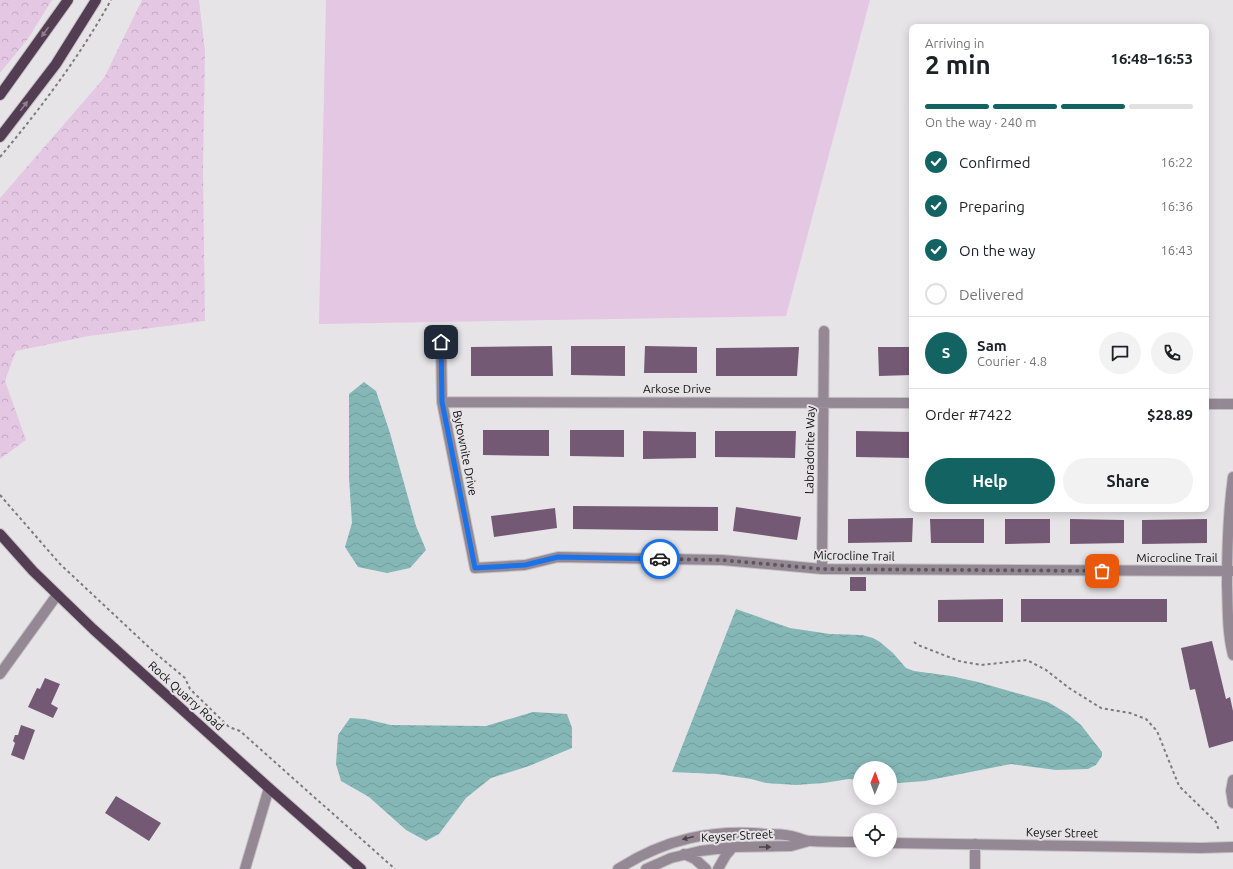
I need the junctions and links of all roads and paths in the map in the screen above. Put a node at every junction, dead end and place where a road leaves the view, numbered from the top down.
1 (68, 0) edge
2 (96, 0) edge
3 (0, 95) edge
4 (0, 136) edge
5 (824, 331) dead end
6 (441, 342) dead end
7 (442, 402) junction
8 (824, 403) junction
9 (909, 403) edge
10 (1209, 404) edge
11 (1233, 404) edge
12 (1233, 477) edge
13 (0, 495) edge
14 (0, 534) edge
15 (475, 568) joint
16 (822, 569) junction
17 (1230, 571) edge
18 (57, 595) junction
19 (914, 642) dead end
20 (1233, 655) edge
21 (0, 674) edge
22 (1233, 780) edge
23 (269, 788) junction
24 (1233, 803) edge
25 (1219, 831) dead end
26 (809, 841) junction
27 (853, 842) edge
28 (897, 842) edge
29 (975, 844) junction
30 (1233, 846) edge
31 (733, 847) junction
32 (684, 854) junction
33 (245, 869) edge
34 (362, 869) edge
35 (395, 869) edge
36 (618, 869) edge
37 (646, 869) edge
38 (706, 869) edge
39 (718, 869) edge
40 (975, 869) edge

1 -> 3 main road
4 -> 2 main road
5 - 8 street, Labradorite Way
6 - 7 street, Bytownite Drive
7 - 8 street, Arkose Drive
7 - 15 street, Bytownite Drive
8 - 9 street, Arkose Drive
8 - 16 street, Labradorite Way
10 - 11 street
12 - 17 street
13 - 35 path
14 - 18 main road, Rock Quarry Road
15 - 16 street, Microcline Trail
16 - 17 street, Microcline Trail
17 - 20 street
18 - 21 street
18 - 23 main road, Rock Quarry Road
19 - 25 path
22 - 24 street
23 - 33 street
23 - 34 main road, Rock Quarry Road
26 - 27 street, Keyser Street
31 -> 26 street, Keyser Street
26 -> 36 street, Keyser Street
28 - 29 street, Keyser Street
29 - 30 street, Keyser Street
29 - 40 street
31 - 32 street, Keyser Street
31 - 39 street
32 - 37 street, Keyser Street
32 - 38 street

